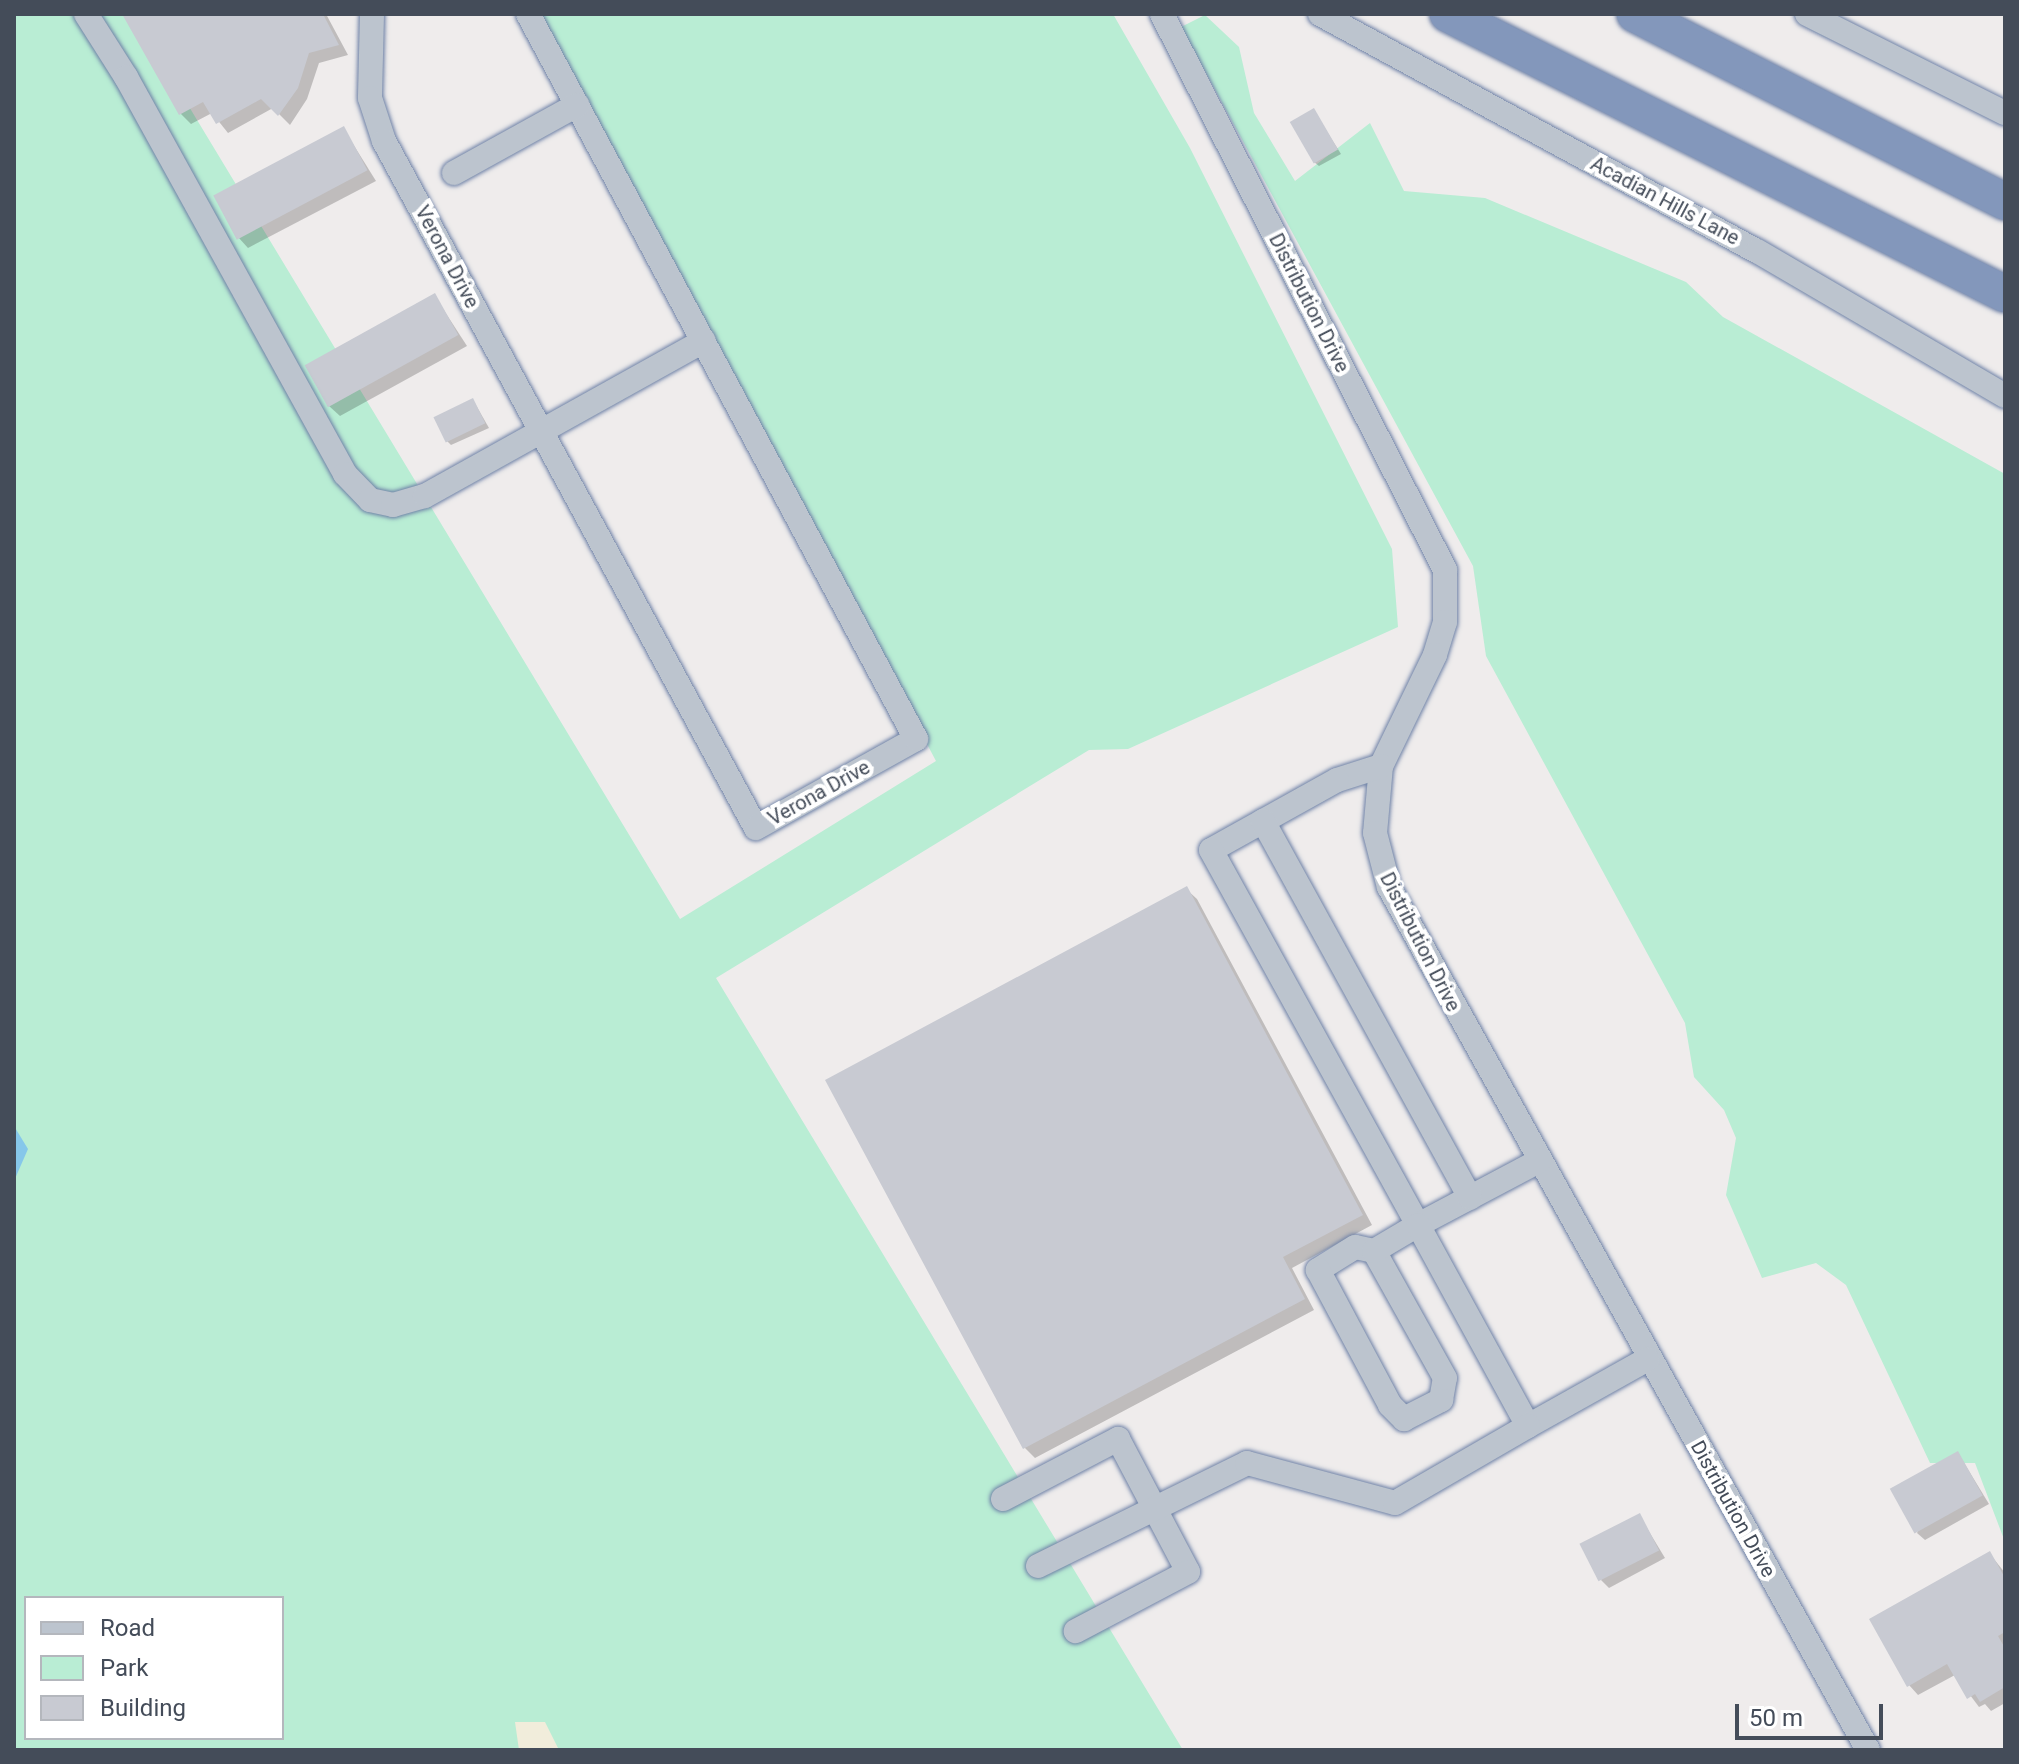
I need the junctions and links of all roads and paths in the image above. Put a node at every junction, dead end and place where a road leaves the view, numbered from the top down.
1 (86, 14) edge
2 (103, 14) edge
3 (372, 14) edge
4 (528, 14) edge
5 (1162, 14) edge
6 (1320, 14) edge
7 (1448, 14) edge
8 (1635, 14) edge
9 (1807, 14) edge
10 (126, 77) junction
11 (577, 105) junction
12 (2005, 113) edge
13 (454, 173) dead end
14 (2005, 202) edge
15 (2005, 294) edge
16 (704, 341) junction
17 (2005, 396) edge
18 (541, 432) junction
19 (1381, 766) junction
20 (1263, 821) junction
21 (1539, 1161) junction
22 (1470, 1198) junction
23 (1418, 1225) junction
24 (1374, 1251) junction
25 (1648, 1359) junction
26 (1528, 1426) junction
27 (1003, 1499) dead end
28 (1153, 1507) junction
29 (1038, 1566) dead end
30 (1076, 1631) dead end
31 (1868, 1750) edge

1 - 10 street
2 - 10 street
3 - 18 street, Verona Drive
4 - 11 street, Verona Drive
5 - 19 street, Distribution Drive
6 - 17 street, Acadian Hills Lane
7 - 15 highway
8 - 14 highway
9 - 12 street
10 - 18 street
11 - 13 street
11 - 16 street, Verona Drive
16 - 18 street
16 - 18 street, Verona Drive
19 - 20 street
19 - 21 street, Distribution Drive
20 - 22 street
20 - 23 street
21 - 22 street
21 - 25 street, Distribution Drive
22 - 23 street
23 - 24 street
23 - 26 street
24 - 24 street
25 - 26 street
25 - 31 street, Distribution Drive
26 - 28 street
27 - 28 street
28 - 29 street
28 - 30 street

